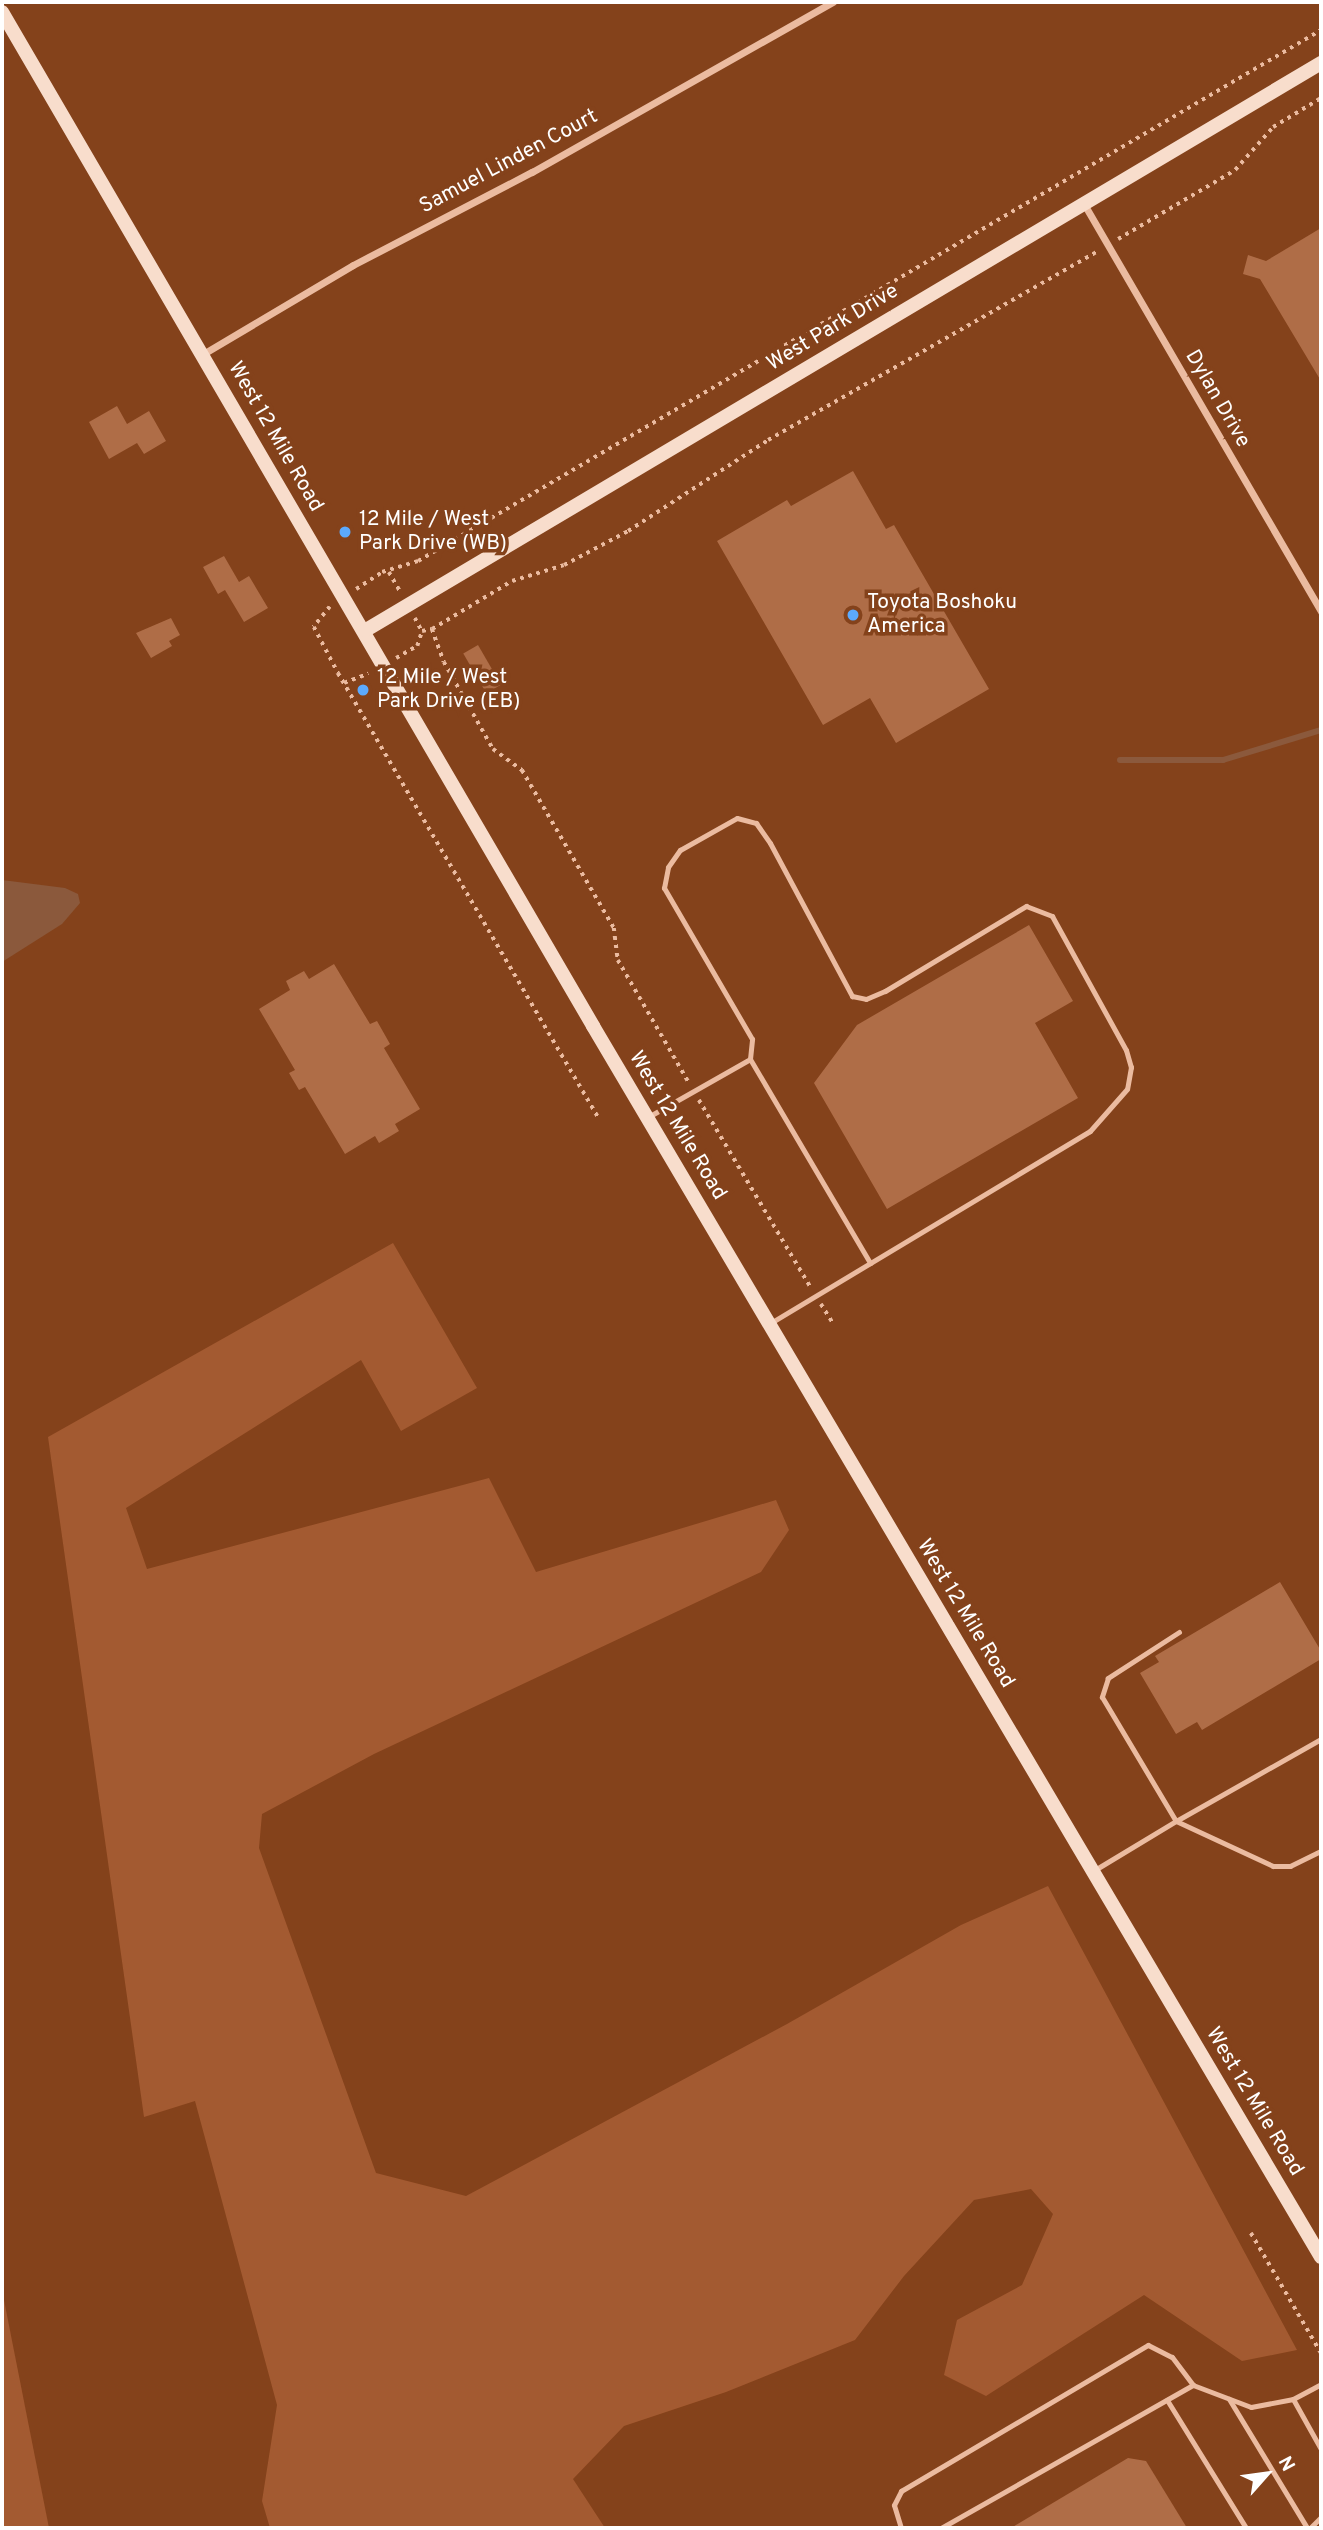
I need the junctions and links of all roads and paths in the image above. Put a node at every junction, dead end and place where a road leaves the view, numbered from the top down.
1 (832, 2) edge
2 (2, 12) edge
3 (1321, 30) edge
4 (1321, 63) edge
5 (1321, 98) edge
6 (1083, 204) junction
7 (1108, 245) junction
8 (203, 354) junction
9 (388, 571) junction
10 (376, 575) dead end
11 (408, 606) junction
12 (326, 610) dead end
13 (1321, 612) edge
14 (432, 629) junction
15 (366, 630) junction
16 (361, 678) dead end
17 (344, 683) junction
18 (750, 1059) junction
19 (694, 1091) junction
20 (598, 1117) dead end
21 (648, 1117) junction
22 (870, 1263) junction
23 (816, 1295) junction
24 (769, 1323) junction
25 (833, 1323) dead end
26 (1179, 1632) dead end
27 (1321, 1739) edge
28 (1176, 1821) junction
29 (1321, 1852) edge
30 (1093, 1871) junction
31 (1251, 2233) dead end
32 (1321, 2257) edge
33 (1321, 2353) edge
34 (1321, 2384) edge
35 (1193, 2385) junction
36 (1229, 2399) junction
37 (1293, 2399) junction
38 (1167, 2400) junction
39 (1321, 2449) edge
40 (1321, 2517) edge
41 (901, 2528) edge
42 (941, 2528) edge
43 (1247, 2528) edge
44 (1308, 2528) edge

1 - 8 street, Samuel Linden Court
2 - 8 main road, West 12 Mile Road
3 - 9 path
4 - 6 main road, West Park Drive
5 - 7 path
6 - 7 street, Dylan Drive
6 - 11 main road, West Park Drive
7 - 13 street, Dylan Drive
7 - 14 path
8 - 15 main road, West 12 Mile Road
9 - 10 path
9 - 11 path
11 - 14 path
11 - 15 main road, West Park Drive
12 - 17 path
14 - 19 path
15 - 21 main road, West 12 Mile Road
16 - 17 path
17 - 20 path
18 - 19 lane
18 - 22 lane
18 - 22 lane
19 - 21 lane
19 - 23 path
21 - 24 main road, West 12 Mile Road
22 - 23 lane
23 - 24 lane
23 - 25 path
24 - 30 main road, West 12 Mile Road
26 - 28 lane
27 - 28 lane
28 - 29 lane
28 - 30 lane
30 - 32 main road, West 12 Mile Road
31 - 33 path
34 - 37 lane
35 - 36 lane
35 - 38 lane
35 - 41 lane
36 - 37 lane
36 - 44 lane
37 - 39 lane
38 - 42 lane
38 - 43 lane
40 - 44 lane

